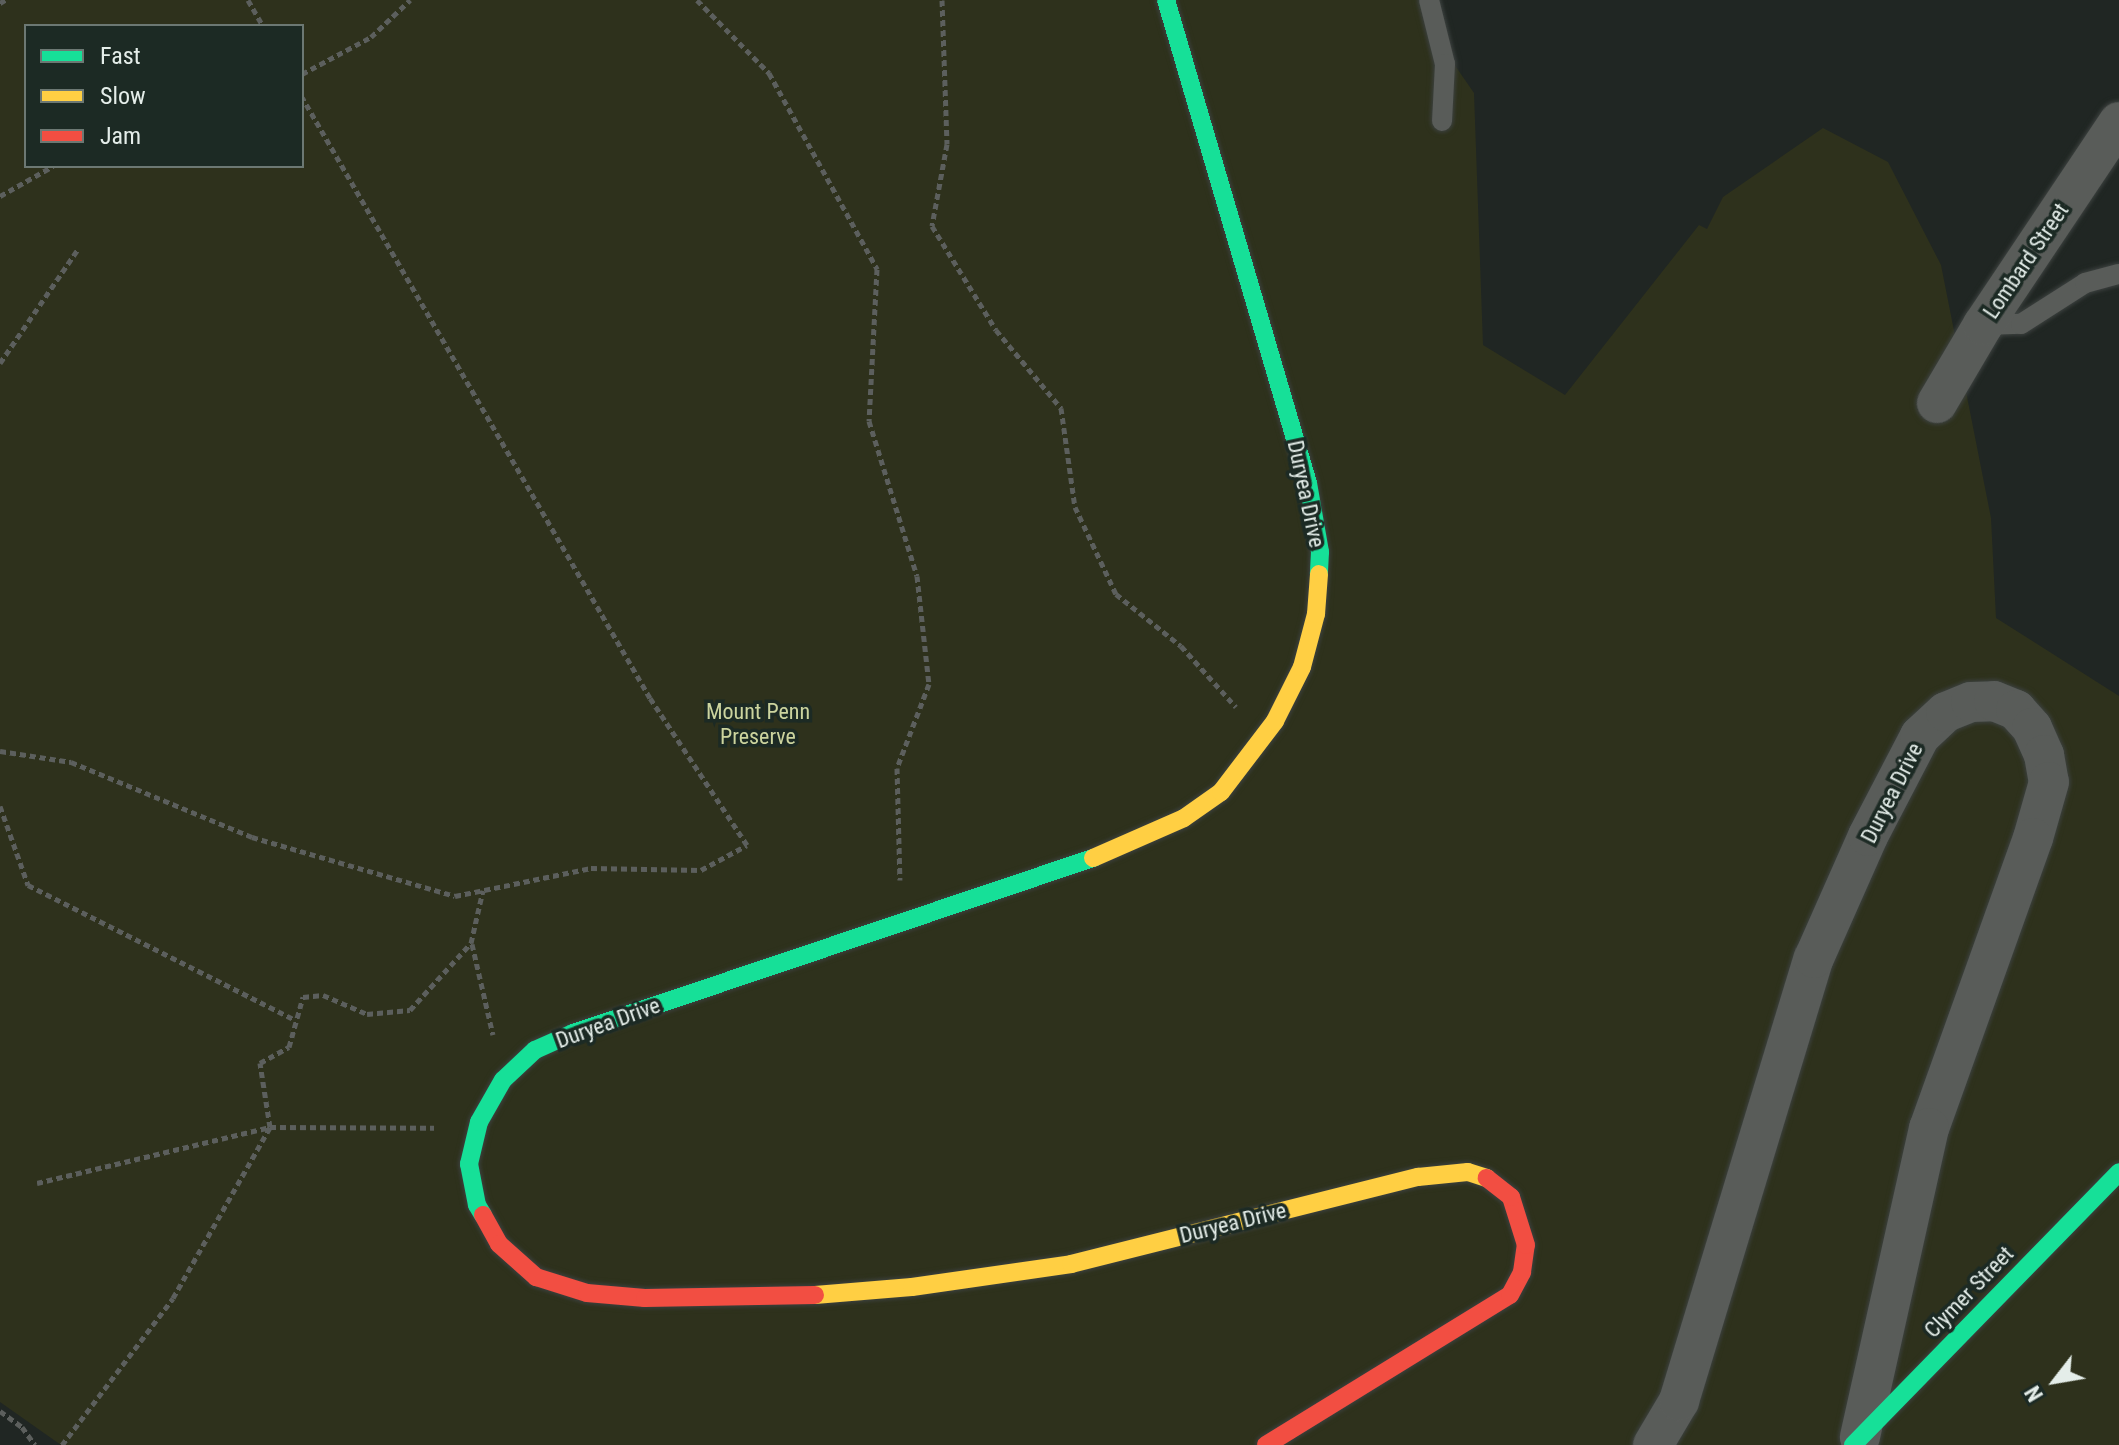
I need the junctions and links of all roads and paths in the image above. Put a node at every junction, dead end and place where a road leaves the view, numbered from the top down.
1 (248, 0) edge
2 (410, 0) edge
3 (697, 0) edge
4 (942, 0) edge
5 (1166, 0) edge
6 (1429, 0) edge
7 (262, 24) edge
8 (304, 73) edge
9 (304, 100) edge
10 (1442, 121) dead end
11 (2119, 122) edge
12 (49, 168) edge
13 (0, 196) edge
14 (78, 249) dead end
15 (2119, 274) edge
16 (1983, 325) junction
17 (0, 363) edge
18 (1937, 403) dead end
19 (1264, 737) junction
20 (0, 751) edge
21 (0, 806) edge
22 (483, 890) junction
23 (900, 923) junction
24 (471, 943) junction
25 (295, 1020) junction
26 (503, 1080) junction
27 (479, 1122) junction
28 (270, 1127) junction
29 (2119, 1172) edge
30 (37, 1183) dead end
31 (0, 1411) edge
32 (1857, 1441) edge
33 (35, 1445) edge
34 (62, 1445) edge
35 (1266, 1445) edge
36 (1653, 1445) edge

1 - 7 path
2 - 8 path
3 - 23 path
4 - 19 path
5 - 19 street, Duryea Drive
6 - 10 lane
9 - 22 path
11 - 16 street, Lombard Street
12 - 13 path
14 - 17 path
15 - 16 lane
16 - 18 street, Lombard Street
19 - 23 street, Duryea Drive
20 - 22 path
21 - 25 path
22 - 24 path
23 - 26 street, Duryea Drive
24 - 25 path
24 - 26 path
25 - 28 path
26 - 27 street, Duryea Drive
27 - 28 path
27 - 35 street, Duryea Drive
28 - 30 path
28 - 34 path
29 - 32 street, Clymer Street
31 - 33 path
32 - 36 street, Duryea Drive

